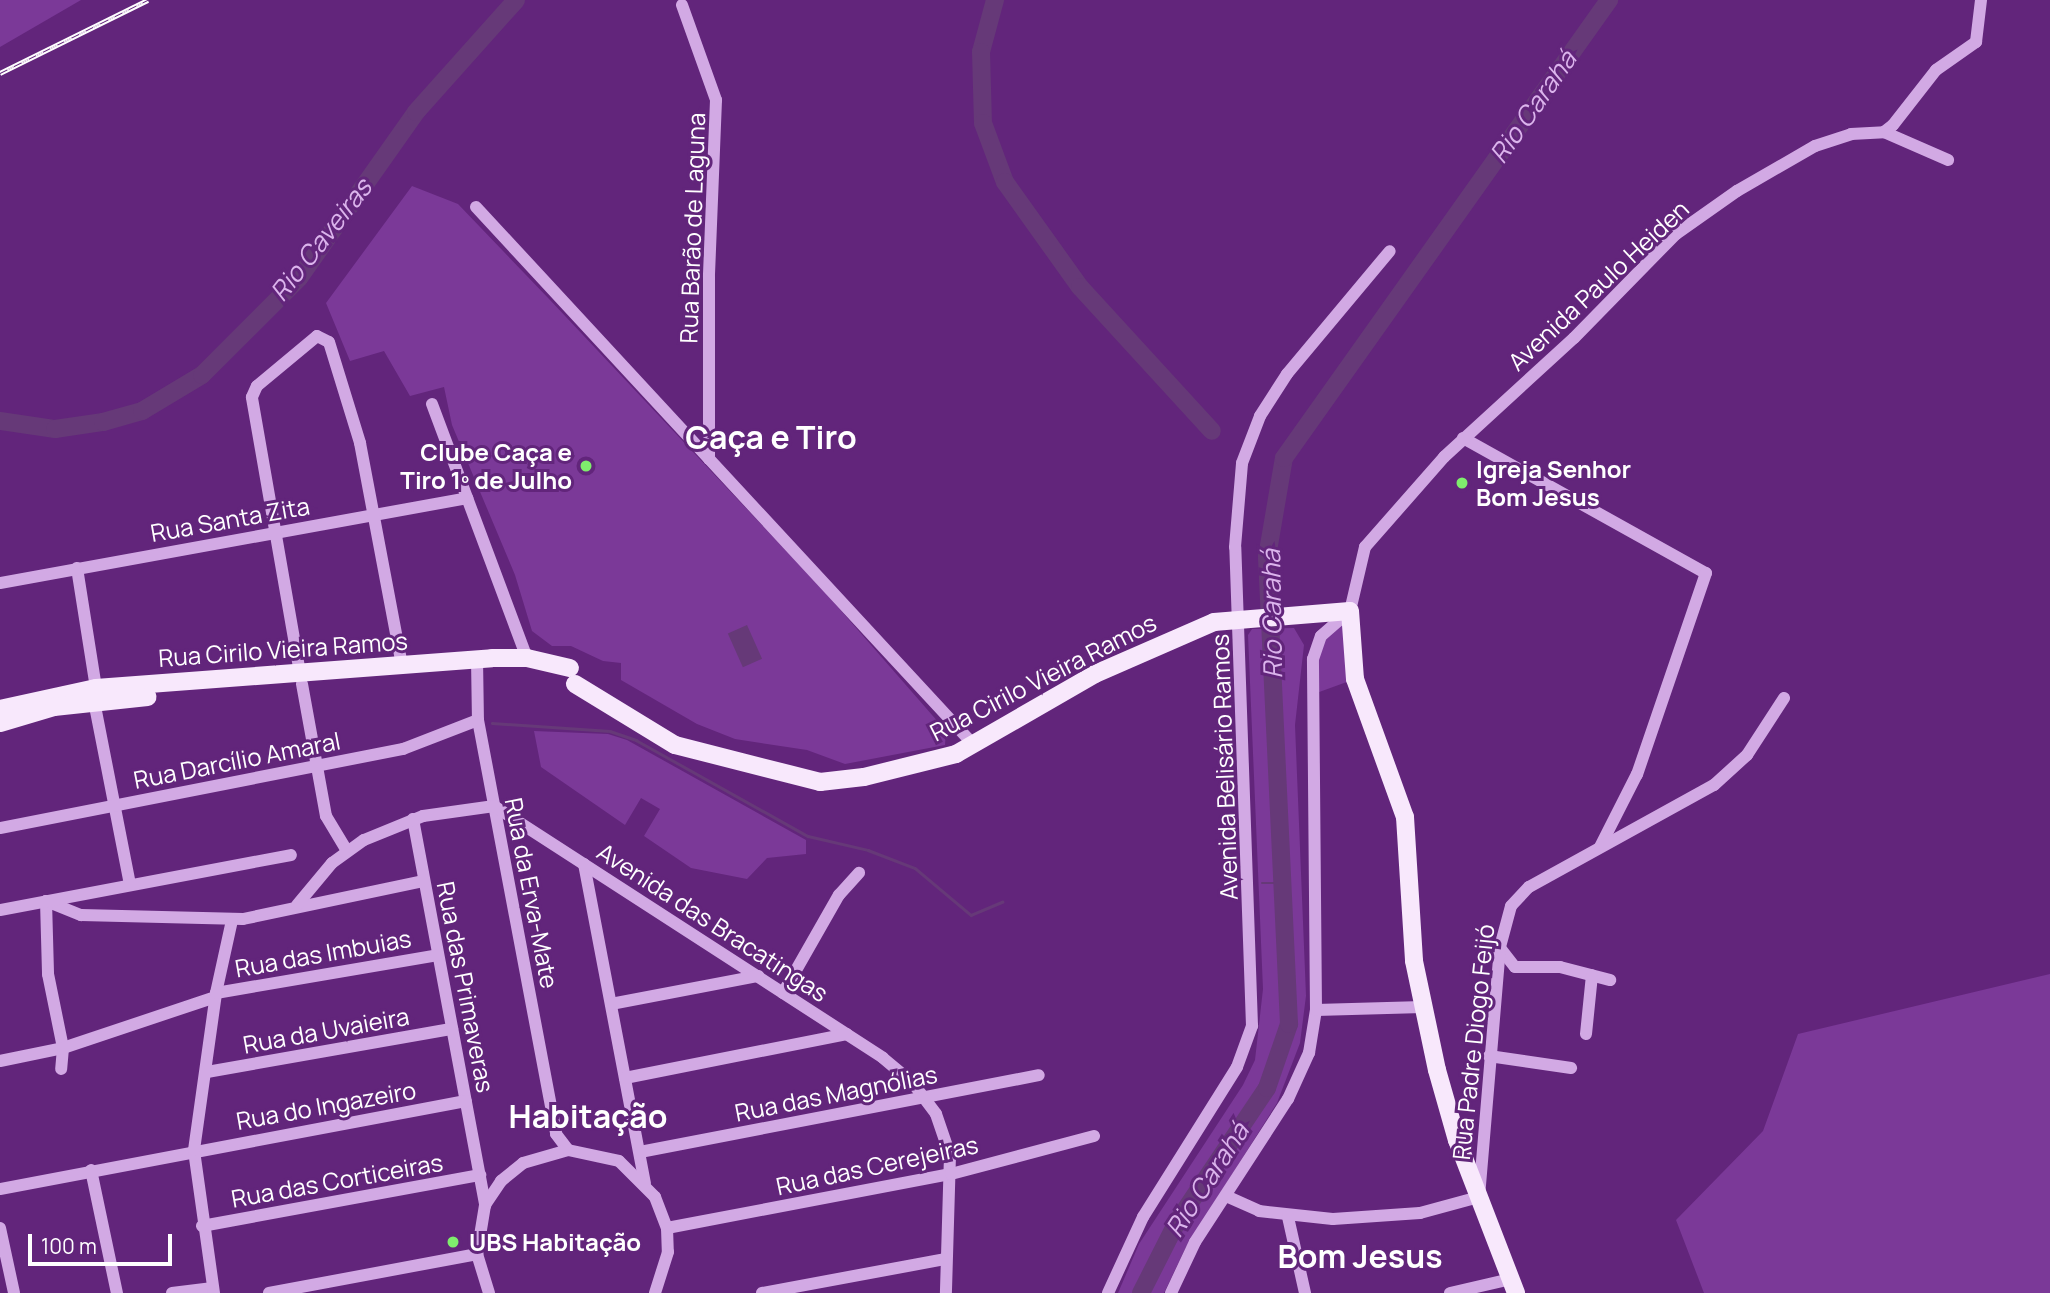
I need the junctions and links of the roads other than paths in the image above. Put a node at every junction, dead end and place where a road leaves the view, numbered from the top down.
1 (1981, 0) edge
2 (682, 5) dead end
3 (1884, 132) junction
4 (1948, 160) dead end
5 (476, 207) dead end
6 (1390, 251) dead end
7 (432, 404) dead end
8 (1463, 438) junction
9 (709, 459) junction
10 (467, 498) junction
11 (374, 514) junction
12 (275, 532) junction
13 (77, 568) junction
14 (0, 583) edge
15 (1350, 611) junction
16 (1246, 617) junction
17 (527, 658) junction
18 (402, 665) junction
19 (477, 665) junction
20 (571, 676) junction
21 (301, 679) junction
22 (95, 694) junction
23 (1784, 698) dead end
24 (0, 709) edge
25 (478, 720) junction
26 (0, 723) edge
27 (973, 744) junction
28 (317, 766) junction
29 (115, 805) junction
30 (494, 806) junction
31 (413, 819) junction
32 (0, 828) edge
33 (1599, 849) junction
34 (347, 851) junction
35 (291, 855) dead end
36 (584, 864) junction
37 (859, 873) dead end
38 (424, 881) junction
39 (130, 885) junction
40 (46, 901) junction
41 (298, 905) junction
42 (0, 910) edge
43 (232, 920) junction
44 (1500, 947) junction
45 (438, 955) junction
46 (1592, 975) junction
47 (758, 976) junction
48 (1610, 980) dead end
49 (783, 993) junction
50 (216, 995) junction
51 (611, 1004) junction
52 (1423, 1007) junction
53 (1316, 1010) junction
54 (452, 1029) junction
55 (847, 1034) junction
56 (1586, 1034) dead end
57 (63, 1048) junction
58 (1489, 1056) junction
59 (0, 1061) edge
60 (1571, 1068) dead end
61 (61, 1069) dead end
62 (206, 1072) junction
63 (1040, 1075) dead end
64 (625, 1078) junction
65 (926, 1097) junction
66 (466, 1101) junction
67 (556, 1134) junction
68 (1094, 1136) dead end
69 (194, 1150) junction
70 (568, 1150) junction
71 (640, 1152) junction
72 (549, 1153) junction
73 (91, 1170) junction
74 (951, 1174) junction
75 (480, 1175) junction
76 (645, 1183) junction
77 (0, 1189) edge
78 (1226, 1196) junction
79 (1479, 1197) junction
80 (485, 1205) junction
81 (1288, 1217) junction
82 (202, 1226) junction
83 (0, 1228) edge
84 (667, 1228) junction
85 (477, 1254) junction
86 (946, 1259) junction
87 (663, 1277) junction
88 (1513, 1286) edge
89 (214, 1290) edge
90 (14, 1293) edge
91 (117, 1293) edge
92 (172, 1293) edge
93 (270, 1293) edge
94 (489, 1293) edge
95 (656, 1293) edge
96 (666, 1293) edge
97 (762, 1293) edge
98 (946, 1293) edge
99 (1108, 1293) edge
100 (1171, 1293) edge
101 (1305, 1293) edge
102 (1450, 1293) edge

1 - 3 street
2 - 9 street, Rua Barão de Laguna
3 - 4 street
3 - 8 street, Avenida Paulo Heiden
5 - 9 street
6 - 16 street, Avenida Belisário Ramos
7 - 10 street
8 - 15 street, Avenida Paulo Heiden
8 - 33 street
9 - 27 street
10 - 11 street, Rua Santa Zita
10 - 17 street
11 - 12 street, Rua Santa Zita
11 - 12 street
11 - 18 street
12 - 13 street, Rua Santa Zita
12 - 21 street
13 - 14 street, Rua Santa Zita
13 - 22 street
15 - 16 main road, Rua Cirilo Vieira Ramos
15 - 52 main road
15 - 53 street
16 - 27 main road, Rua Cirilo Vieira Ramos
16 - 99 street, Avenida Belisário Ramos
17 - 19 main road, Rua Cirilo Vieira Ramos
17 - 20 main road, Rua Cirilo Vieira Ramos
18 - 19 main road, Rua Cirilo Vieira Ramos
18 - 21 main road, Rua Cirilo Vieira Ramos
19 - 20 main road, Rua Cirilo Vieira Ramos
19 - 21 main road, Rua Cirilo Vieira Ramos
19 - 25 street, Rua da Erva-Mate
20 - 27 main road, Rua Cirilo Vieira Ramos
21 - 22 main road, Rua Cirilo Vieira Ramos
21 - 28 street
22 - 24 main road, Rua Cirilo Vieira Ramos
22 - 26 main road, Rua Cirilo Vieira Ramos
22 - 29 street
23 - 33 street, Rua Padre Diogo Feijó
25 - 28 street, Rua Darcílio Amaral
25 - 30 street, Rua da Erva-Mate
28 - 29 street, Rua Darcílio Amaral
28 - 34 street
29 - 32 street, Rua Darcílio Amaral
29 - 39 street
30 - 31 street
30 - 36 street, Avenida das Bracatingas
30 - 67 street, Rua da Erva-Mate
31 - 34 street
31 - 38 street, Rua das Primaveras
33 - 44 street, Rua Padre Diogo Feijó
34 - 41 street
35 - 39 street
36 - 47 street, Avenida das Bracatingas
36 - 51 street
37 - 49 street
38 - 41 street
38 - 45 street, Rua das Primaveras
39 - 40 street
40 - 42 street
40 - 43 street
40 - 57 street
41 - 43 street
43 - 50 street
44 - 46 street
44 - 58 street, Rua Padre Diogo Feijó
45 - 50 street, Rua das Imbuias
45 - 54 street, Rua das Primaveras
46 - 48 street
46 - 56 street
47 - 49 street, Avenida das Bracatingas
47 - 51 street
49 - 55 street, Avenida das Bracatingas
50 - 57 street, Rua das Imbuias
50 - 62 street
51 - 64 street
52 - 53 street
52 - 79 main road
53 - 78 street
54 - 62 street, Rua da Uvaieira
54 - 66 street, Rua das Primaveras
55 - 64 street
55 - 65 street, Avenida das Bracatingas
57 - 59 street, Rua das Imbuias
57 - 61 street
58 - 60 street
58 - 79 street, Rua Padre Diogo Feijó
62 - 69 street
63 - 65 street, Rua das Magnólias
64 - 71 street
65 - 71 street, Rua das Magnólias
65 - 74 street, Avenida das Bracatingas
66 - 69 street, Rua do Ingazeiro
66 - 75 street, Rua das Primaveras
67 - 70 street, Rua da Erva-Mate
67 - 72 street
68 - 74 street, Rua das Cerejeiras
69 - 73 street, Rua do Ingazeiro
69 - 82 street
70 - 72 street
70 - 76 street
71 - 76 street
72 - 80 street
73 - 77 street, Rua do Ingazeiro
73 - 91 street
74 - 84 street, Rua das Cerejeiras
74 - 86 street, Avenida das Bracatingas
75 - 80 street, Rua das Primaveras
75 - 82 street, Rua das Corticeiras
76 - 84 street
78 - 81 street
78 - 100 street
79 - 81 street
79 - 88 main road
80 - 85 street
81 - 101 street
82 - 89 street
83 - 90 street
84 - 87 street
85 - 93 street
85 - 94 street
86 - 97 street
86 - 98 street, Avenida das Bracatingas
87 - 95 street
87 - 96 street
88 - 102 street
89 - 92 street

